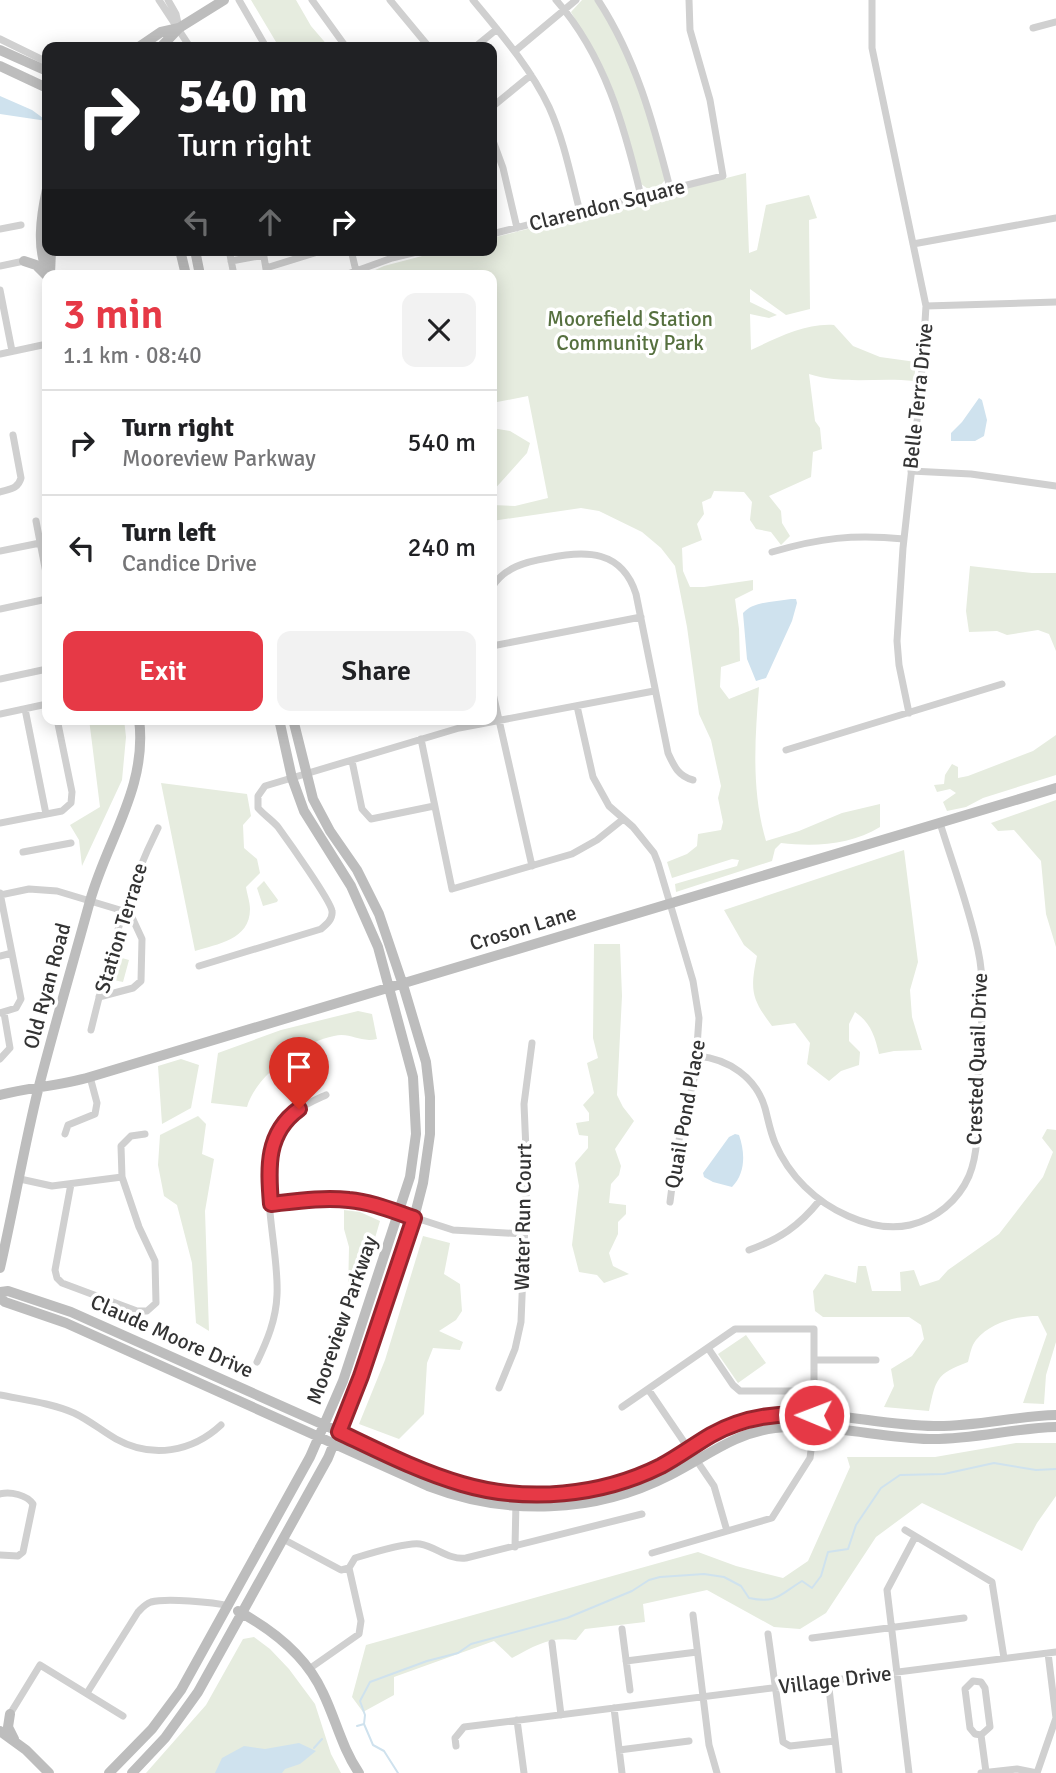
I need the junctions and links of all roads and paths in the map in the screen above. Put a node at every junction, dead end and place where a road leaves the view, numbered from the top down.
1 (159, 0) edge
2 (168, 0) edge
3 (224, 0) edge
4 (239, 0) edge
5 (312, 0) edge
6 (390, 0) edge
7 (473, 0) edge
8 (556, 0) edge
9 (576, 0) edge
10 (598, 0) edge
11 (689, 0) edge
12 (872, 0) edge
13 (564, 10) junction
14 (1056, 22) edge
15 (179, 28) junction
16 (1033, 28) dead end
17 (497, 29) junction
18 (0, 39) edge
19 (146, 42) edge
20 (166, 42) edge
21 (187, 42) edge
22 (264, 42) edge
23 (342, 42) edge
24 (425, 42) edge
25 (481, 42) edge
26 (0, 50) edge
27 (515, 51) junction
28 (42, 60) edge
29 (0, 66) edge
30 (42, 69) edge
31 (531, 75) junction
32 (42, 86) edge
33 (497, 103) edge
34 (497, 152) edge
35 (670, 188) junction
36 (641, 196) junction
37 (580, 212) junction
38 (1056, 218) edge
39 (21, 225) dead end
40 (517, 228) junction
41 (0, 229) edge
42 (497, 233) edge
43 (42, 241) edge
44 (913, 244) junction
45 (230, 256) edge
46 (249, 256) edge
47 (308, 256) edge
48 (387, 256) edge
49 (24, 261) junction
50 (231, 261) junction
51 (0, 266) edge
52 (42, 270) edge
53 (233, 270) edge
54 (270, 270) edge
55 (358, 270) edge
56 (0, 290) edge
57 (1056, 302) edge
58 (926, 306) junction
59 (42, 345) edge
60 (12, 351) junction
61 (0, 354) edge
62 (13, 435) dead end
63 (911, 471) junction
64 (1056, 486) edge
65 (0, 492) edge
66 (36, 521) dead end
67 (904, 539) junction
68 (40, 543) junction
69 (0, 551) edge
70 (772, 552) dead end
71 (42, 553) edge
72 (497, 582) edge
73 (42, 600) edge
74 (0, 609) edge
75 (641, 617) junction
76 (497, 645) edge
77 (42, 670) edge
78 (0, 678) edge
79 (1002, 684) dead end
80 (654, 691) junction
81 (42, 705) edge
82 (577, 706) junction
83 (25, 709) junction
84 (909, 713) junction
85 (0, 714) edge
86 (497, 716) edge
87 (498, 721) junction
88 (58, 725) edge
89 (139, 725) edge
90 (280, 725) edge
91 (294, 725) edge
92 (476, 725) edge
93 (421, 739) junction
94 (786, 750) dead end
95 (352, 761) junction
96 (305, 774) junction
97 (292, 778) junction
98 (693, 780) dead end
99 (1056, 788) edge
100 (434, 806) junction
101 (46, 814) junction
102 (622, 820) junction
103 (0, 823) edge
104 (940, 823) junction
105 (158, 828) dead end
106 (71, 843) dead end
107 (23, 852) dead end
108 (532, 866) junction
109 (0, 894) edge
110 (90, 899) junction
111 (670, 904) junction
112 (122, 909) junction
113 (12, 953) junction
114 (0, 956) edge
115 (199, 966) dead end
116 (403, 985) junction
117 (389, 989) junction
118 (99, 997) junction
119 (2, 1013) edge
120 (92, 1030) dead end
121 (532, 1043) dead end
122 (698, 1056) junction
123 (0, 1059) edge
124 (90, 1077) junction
125 (39, 1088) junction
126 (326, 1095) dead end
127 (0, 1096) edge
128 (65, 1133) dead end
129 (145, 1134) dead end
130 (122, 1177) junction
131 (20, 1179) junction
132 (71, 1184) junction
133 (820, 1200) junction
134 (670, 1202) dead end
135 (271, 1204) junction
136 (400, 1213) junction
137 (414, 1218) junction
138 (524, 1234) junction
139 (749, 1250) dead end
140 (0, 1268) edge
141 (0, 1295) edge
142 (708, 1348) junction
143 (814, 1360) junction
144 (876, 1360) dead end
145 (257, 1362) dead end
146 (499, 1388) dead end
147 (648, 1390) junction
148 (814, 1391) junction
149 (0, 1395) edge
150 (622, 1407) dead end
151 (814, 1415) junction
152 (1056, 1415) edge
153 (221, 1424) dead end
154 (325, 1425) junction
155 (1056, 1427) edge
156 (814, 1428) junction
157 (339, 1432) junction
158 (320, 1437) junction
159 (334, 1444) junction
160 (689, 1449) junction
161 (697, 1460) junction
162 (0, 1494) edge
163 (517, 1494) junction
164 (516, 1506) junction
165 (642, 1514) dead end
166 (905, 1530) dead end
167 (727, 1531) junction
168 (915, 1536) junction
169 (284, 1539) junction
170 (515, 1547) junction
171 (652, 1553) dead end
172 (0, 1555) edge
173 (349, 1568) junction
174 (229, 1606) junction
175 (242, 1613) junction
176 (693, 1615) dead end
177 (964, 1618) dead end
178 (891, 1628) junction
179 (622, 1629) dead end
180 (768, 1634) dead end
181 (812, 1637) dead end
182 (552, 1643) dead end
183 (697, 1652) junction
184 (1052, 1652) edge
185 (1004, 1658) junction
186 (626, 1661) junction
187 (309, 1669) junction
188 (896, 1672) junction
189 (828, 1681) junction
190 (774, 1687) junction
191 (630, 1690) dead end
192 (86, 1693) junction
193 (703, 1696) junction
194 (614, 1708) junction
195 (561, 1714) junction
196 (5, 1716) edge
197 (123, 1716) dead end
198 (517, 1720) junction
199 (0, 1731) edge
200 (981, 1735) junction
201 (689, 1741) dead end
202 (835, 1741) junction
203 (18, 1744) junction
204 (456, 1746) dead end
205 (619, 1750) junction
206 (49, 1773) edge
207 (109, 1773) edge
208 (132, 1773) edge
209 (359, 1773) edge
210 (524, 1773) edge
211 (622, 1773) edge
212 (717, 1773) edge
213 (839, 1773) edge
214 (909, 1773) edge
215 (984, 1773) edge
216 (1037, 1773) edge

1 - 15 street
2 - 15 street
3 - 15 street
4 - 22 street
5 - 23 street
6 - 24 street
7 - 17 street
8 - 13 street
9 - 13 street
10 - 35 street
11 - 35 street, Clarendon Square
12 - 44 street, Belle Terra Drive
13 - 27 street
13 - 36 street
14 - 16 street
15 - 19 street
15 - 20 street
15 - 21 street
17 - 25 street
17 - 27 street
18 - 28 street
26 - 30 street
27 - 31 street
29 - 32 street
31 - 33 street
31 - 37 street
34 - 40 street
35 - 36 street, Clarendon Square
36 - 37 street, Clarendon Square
37 - 40 street, Clarendon Square
38 - 44 street
39 - 41 street
40 - 42 street, Clarendon Square
43 - 49 street
44 - 58 street, Belle Terra Drive
45 - 50 street
46 - 50 street
47 - 54 street
48 - 55 street
49 - 51 street
49 - 52 street
50 - 53 street
56 - 60 street
57 - 58 street
58 - 63 street, Belle Terra Drive
59 - 60 street
60 - 61 street
62 - 65 street
63 - 64 street
63 - 67 street, Belle Terra Drive
66 - 68 street
67 - 70 street
67 - 84 street, Belle Terra Drive
68 - 69 street
68 - 71 street
72 - 75 street
73 - 74 street
75 - 76 street
75 - 80 street
77 - 78 street
79 - 84 street
80 - 82 street
80 - 98 street
81 - 83 street
82 - 87 street
82 - 102 street, Quail Pond Place
83 - 85 street
83 - 101 street
84 - 94 street
86 - 87 street
87 - 108 street
88 - 101 street
89 - 110 street, Old Ryan Road
90 - 97 street, Mooreview Parkway
91 - 96 street, Mooreview Parkway
92 - 93 street
93 - 95 street
93 - 100 street
95 - 96 street
95 - 100 street
96 - 97 street
96 - 116 street, Mooreview Parkway
97 - 115 street
97 - 117 street, Mooreview Parkway
99 - 104 street, Croson Lane
100 - 108 street
101 - 103 street
102 - 108 street
102 - 111 street, Quail Pond Place
104 - 111 street, Croson Lane
104 - 133 street, Crested Quail Drive
105 - 112 street, Station Terrace
106 - 107 street
109 - 110 street
109 - 113 street
110 - 112 street
110 - 125 street, Old Ryan Road
111 - 116 street, Croson Lane
111 - 122 street, Quail Pond Place
112 - 118 street, Station Terrace
112 - 118 street
113 - 114 street
113 - 119 street
116 - 117 street, Croson Lane
116 - 137 street, Mooreview Parkway
117 - 124 street, Croson Lane
117 - 136 street, Mooreview Parkway
118 - 120 street, Station Terrace
119 - 123 street
121 - 138 street, Water Run Court
122 - 133 street, Crested Quail Drive
122 - 134 street, Quail Pond Place
124 - 125 street, Croson Lane
124 - 128 street
125 - 127 street, Croson Lane
125 - 131 street, Old Ryan Road
126 - 135 street
129 - 130 street
130 - 132 street
130 - 132 street
131 - 132 street
131 - 140 street, Old Ryan Road
133 - 139 street
135 - 136 street
135 - 145 street
136 - 137 street
136 - 154 street, Mooreview Parkway
137 - 138 street
137 - 157 street, Mooreview Parkway
138 - 146 street, Water Run Court
141 - 154 street, Claude Moore Drive
141 - 158 street, Claude Moore Drive
142 - 143 street
142 - 147 street
142 - 148 street
143 - 144 street
143 - 148 street
147 - 150 street
147 - 160 street
148 - 151 street
149 - 153 street
151 - 152 street, Claude Moore Drive
151 - 160 street, Claude Moore Drive
154 - 157 street, Claude Moore Drive
154 - 158 street, Mooreview Parkway
155 - 156 street, Claude Moore Drive
156 - 161 street, Claude Moore Drive
156 - 167 street
157 - 159 street, Mooreview Parkway
157 - 163 street, Claude Moore Drive
158 - 159 street, Claude Moore Drive
158 - 174 street, Mooreview Parkway
159 - 164 street, Claude Moore Drive
159 - 169 street, Mooreview Parkway
160 - 161 street
160 - 163 street, Claude Moore Drive
161 - 164 street, Claude Moore Drive
161 - 167 street
162 - 172 street
163 - 164 street
164 - 170 street
165 - 170 street
166 - 168 street
167 - 171 street
168 - 178 street
168 - 185 street
169 - 173 street
169 - 175 street, Mooreview Parkway
170 - 173 street
173 - 187 street
174 - 175 street
174 - 192 street
174 - 207 street, Mooreview Parkway
175 - 187 street
175 - 208 street, Mooreview Parkway
176 - 183 street
177 - 178 street
178 - 181 street
178 - 188 street
179 - 186 street
180 - 190 street
182 - 195 street
183 - 186 street
183 - 193 street
184 - 185 street, Village Drive
184 - 216 street
185 - 188 street, Village Drive
186 - 191 street
187 - 209 street
188 - 189 street, Village Drive
188 - 214 street
189 - 190 street, Village Drive
189 - 202 street
190 - 193 street, Village Drive
190 - 202 street
192 - 196 street
192 - 197 street
193 - 194 street, Village Drive
193 - 212 street
194 - 195 street, Village Drive
194 - 205 street
195 - 198 street, Village Drive
196 - 203 street
198 - 204 street, Village Drive
198 - 210 street
199 - 203 street
200 - 200 street
200 - 215 street
201 - 205 street
202 - 213 street
203 - 206 street
205 - 211 street
215 - 216 street

